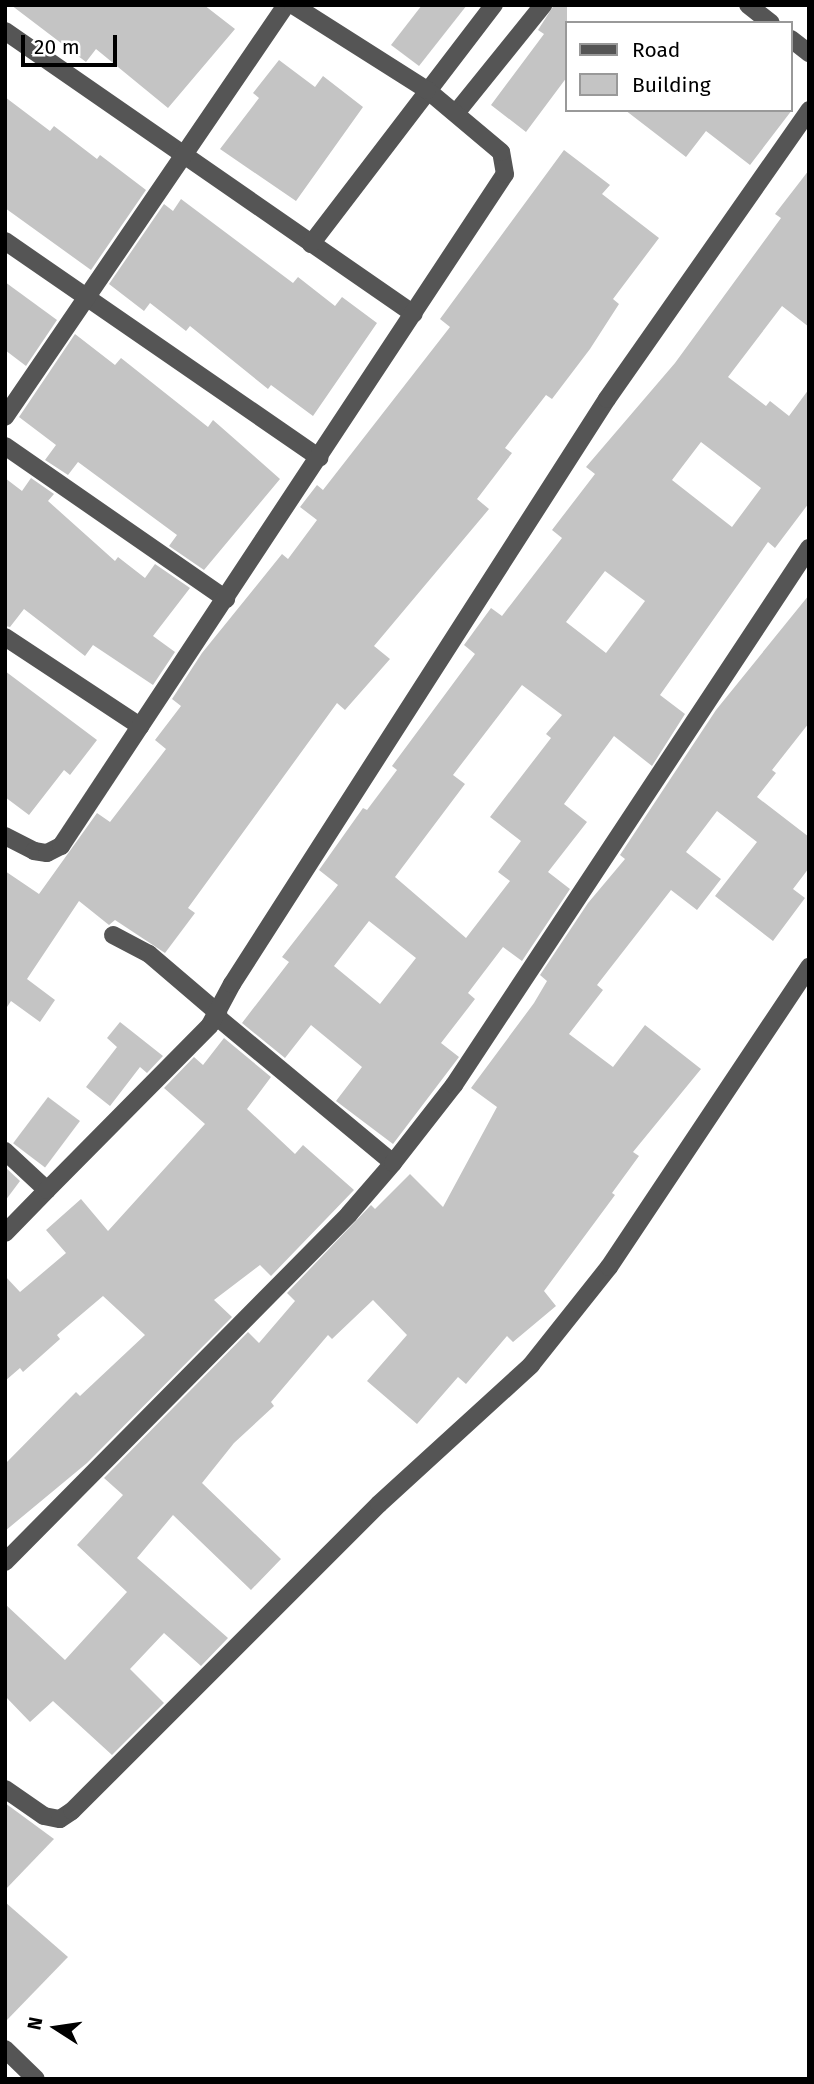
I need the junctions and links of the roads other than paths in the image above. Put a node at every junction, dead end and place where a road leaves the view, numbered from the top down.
1 (286, 5) edge
2 (293, 5) edge
3 (494, 5) edge
4 (543, 5) edge
5 (748, 5) edge
6 (768, 21) edge
7 (5, 31) edge
8 (793, 41) edge
9 (809, 53) edge
10 (427, 90) junction
11 (809, 110) edge
12 (456, 113) junction
13 (184, 157) junction
14 (5, 241) edge
15 (311, 244) junction
16 (87, 297) junction
17 (414, 314) junction
18 (5, 417) edge
19 (5, 446) edge
20 (319, 458) junction
21 (809, 548) edge
22 (226, 598) junction
23 (5, 637) edge
24 (140, 726) junction
25 (5, 836) edge
26 (113, 935) dead end
27 (809, 967) edge
28 (217, 1015) junction
29 (5, 1151) edge
30 (393, 1163) junction
31 (47, 1190) junction
32 (5, 1233) edge
33 (5, 1563) edge
34 (5, 1788) edge
35 (5, 2049) edge
36 (36, 2079) edge

1 - 13 street
2 - 10 street
3 - 10 street
4 - 12 street
5 - 6 street
7 - 13 street
8 - 9 street
10 - 12 street
10 - 15 street
11 - 28 street
12 - 17 street
13 - 15 street
13 - 16 street
14 - 16 street
15 - 17 street
16 - 18 street
16 - 20 street
17 - 20 street
19 - 22 street
20 - 22 street
21 - 30 street
22 - 24 street
23 - 24 street
24 - 25 street
26 - 28 street
27 - 34 street
28 - 30 street
28 - 31 street
29 - 31 street
30 - 33 street
31 - 32 street
35 - 36 street

